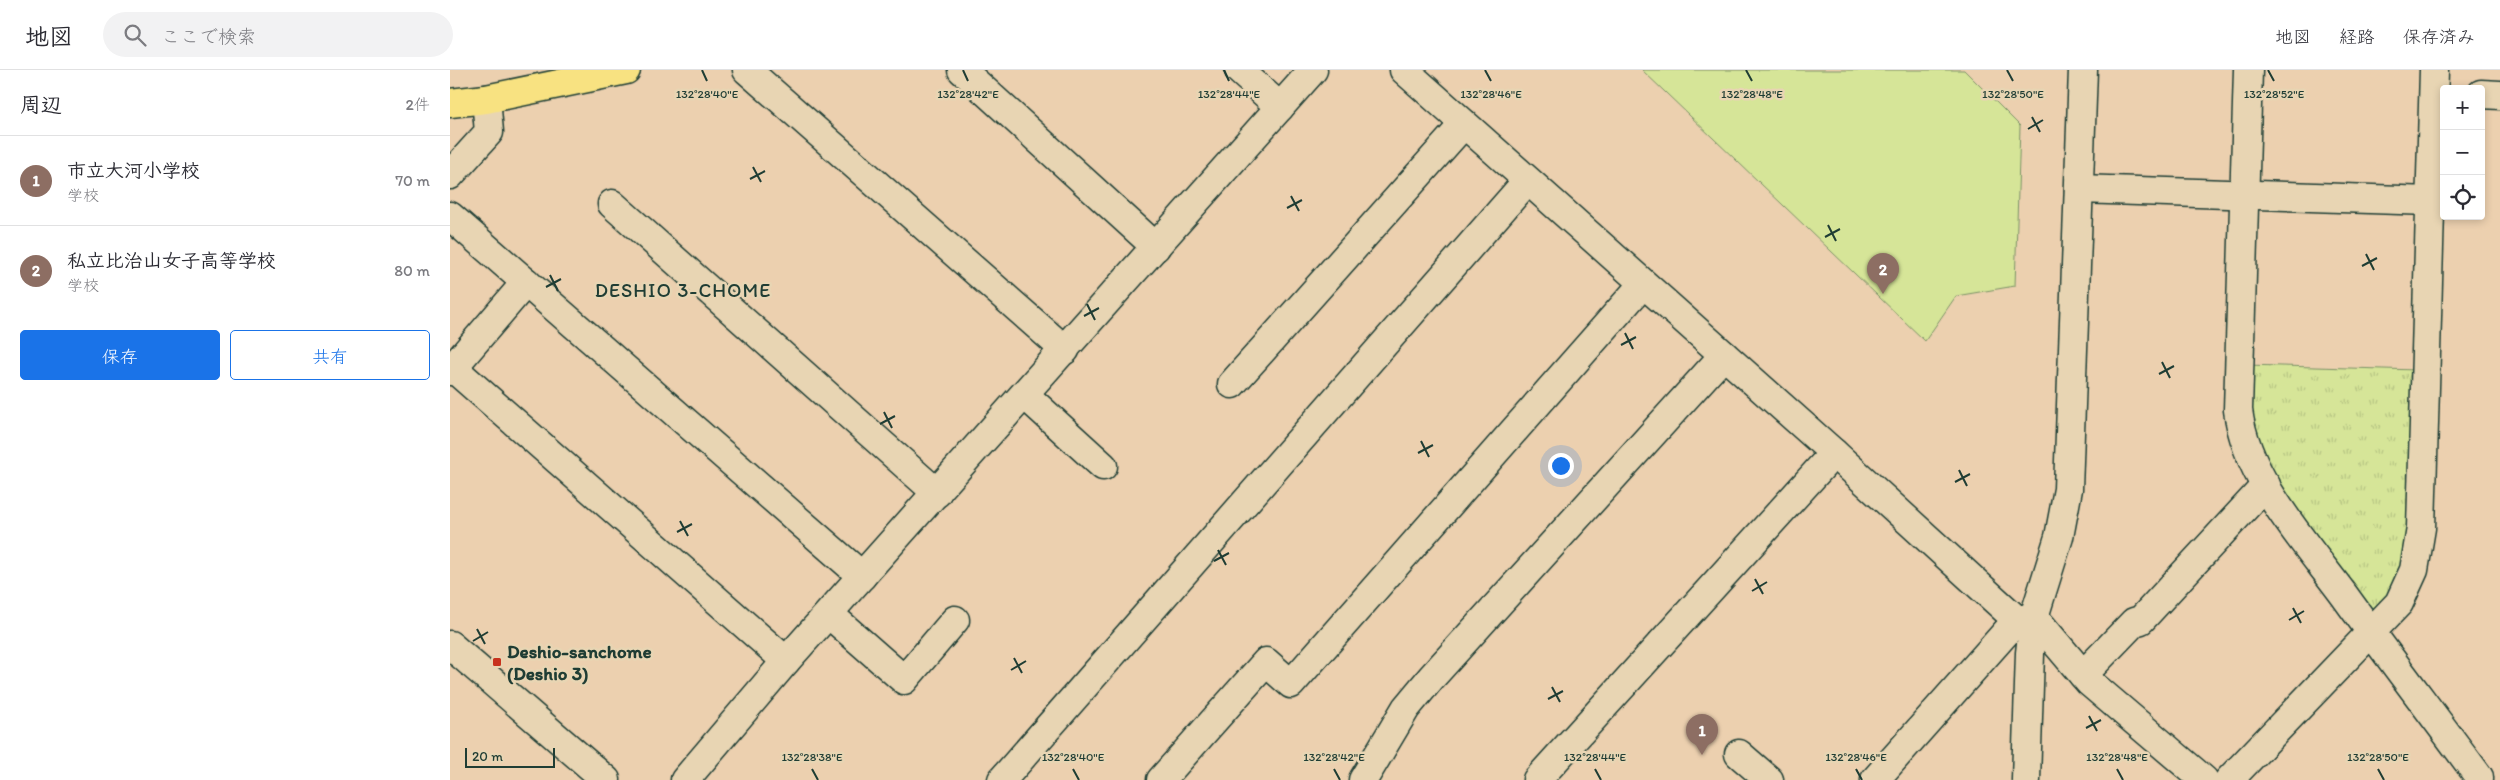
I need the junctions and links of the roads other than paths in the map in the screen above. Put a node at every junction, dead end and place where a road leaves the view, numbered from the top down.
1 (626, 70) edge
2 (746, 70) edge
3 (962, 70) edge
4 (1239, 70) edge
5 (1313, 70) edge
6 (1404, 70) edge
7 (2083, 70) edge
8 (2248, 70) edge
9 (2437, 84) edge
10 (2485, 94) edge
11 (2500, 95) edge
12 (486, 98) junction
13 (450, 103) edge
14 (1280, 107) junction
15 (1463, 125) junction
16 (450, 175) edge
17 (1527, 181) junction
18 (2079, 189) junction
19 (2243, 196) junction
20 (2430, 201) junction
21 (612, 204) dead end
22 (450, 216) edge
23 (1156, 246) junction
24 (526, 282) junction
25 (1643, 284) junction
26 (1065, 350) junction
27 (1724, 355) junction
28 (452, 370) edge
29 (1232, 384) dead end
30 (1025, 395) junction
31 (1834, 454) junction
32 (1103, 466) dead end
33 (2266, 485) junction
34 (937, 493) junction
35 (862, 576) junction
36 (829, 614) junction
37 (2025, 618) junction
38 (955, 620) dead end
39 (2371, 632) junction
40 (450, 645) edge
41 (786, 662) junction
42 (2083, 675) junction
43 (1739, 754) dead end
44 (2486, 774) edge
45 (606, 780) edge
46 (684, 780) edge
47 (1002, 780) edge
48 (1161, 780) edge
49 (1363, 780) edge
50 (1537, 780) edge
51 (1769, 780) edge
52 (1875, 780) edge
53 (2026, 780) edge
54 (2204, 780) edge
55 (2229, 780) edge

1 - 12 highway
2 - 26 street
3 - 23 street
4 - 14 street
5 - 14 street
6 - 15 street
7 - 18 street
8 - 19 street
9 - 20 street
10 - 11 street
12 - 13 highway
12 - 16 street
14 - 23 street
15 - 17 street
15 - 29 street
17 - 25 street
17 - 47 street
18 - 19 street
18 - 37 street
19 - 20 street
19 - 33 street
20 - 39 street
21 - 34 street
22 - 24 street
23 - 26 street
24 - 28 street
24 - 35 street
25 - 27 street
25 - 48 street
26 - 30 street
27 - 31 street
27 - 49 street
28 - 41 street
30 - 32 street
30 - 34 street
31 - 37 street
31 - 50 street
33 - 39 street
33 - 42 street
34 - 35 street
35 - 36 street
36 - 38 street
36 - 41 street
37 - 42 street
37 - 52 street
37 - 53 street
39 - 44 street
39 - 55 street
40 - 45 street
41 - 46 street
42 - 54 street
43 - 51 street

